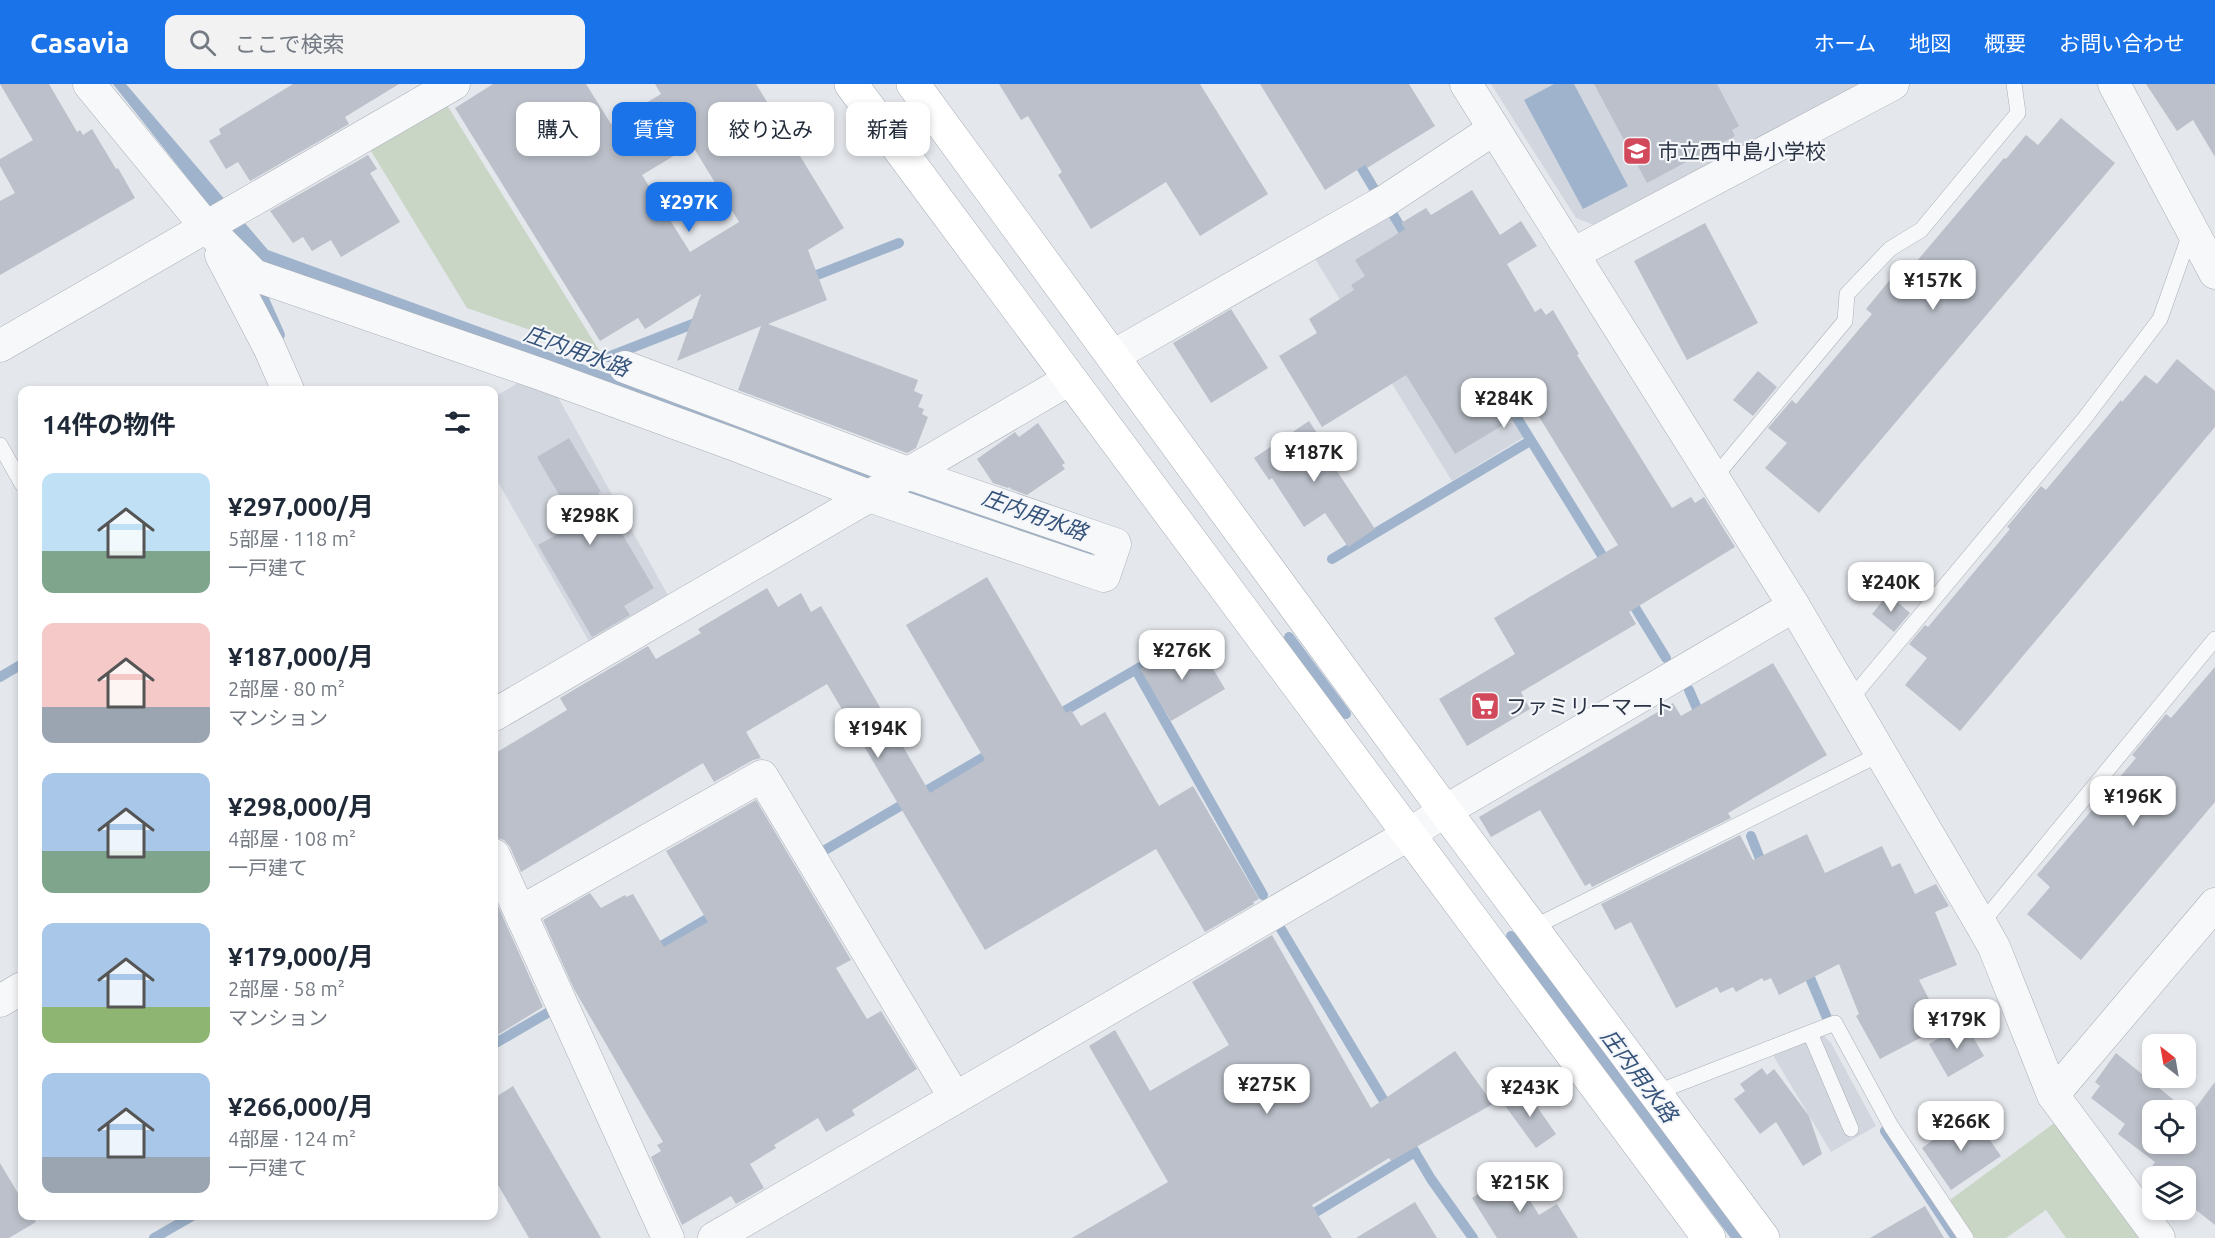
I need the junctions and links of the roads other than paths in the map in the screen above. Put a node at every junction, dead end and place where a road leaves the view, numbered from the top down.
1 (89, 84) edge
2 (454, 84) edge
3 (851, 84) edge
4 (913, 84) edge
5 (1466, 84) edge
6 (1893, 84) edge
7 (2014, 84) edge
8 (2114, 84) edge
9 (1494, 129) junction
10 (212, 224) junction
11 (2192, 230) junction
12 (1573, 254) junction
13 (2214, 269) edge
14 (0, 346) edge
15 (1113, 356) junction
16 (625, 368) dead end
17 (1070, 379) junction
18 (286, 386) edge
19 (0, 445) edge
20 (18, 477) edge
21 (1714, 478) junction
22 (889, 484) junction
23 (1794, 606) junction
24 (2215, 639) edge
25 (1850, 700) junction
26 (498, 713) edge
27 (1881, 753) junction
28 (1444, 811) junction
29 (1408, 835) junction
30 (498, 864) edge
31 (2215, 904) edge
32 (520, 912) junction
33 (1982, 924) junction
34 (1532, 928) junction
35 (18, 990) edge
36 (0, 1001) edge
37 (1810, 1033) junction
38 (1655, 1093) junction
39 (2053, 1095) junction
40 (955, 1098) junction
41 (1851, 1129) dead end
42 (668, 1238) edge
43 (714, 1238) edge
44 (1709, 1238) edge
45 (1763, 1238) edge
46 (1966, 1238) edge
47 (2159, 1238) edge

1 - 10 street
2 - 10 street
3 - 17 street
4 - 15 street
5 - 9 street
6 - 12 street
7 - 21 lane
8 - 11 street
9 - 12 street
9 - 15 street
10 - 14 street
10 - 18 street
10 - 22 street
11 - 13 street
11 - 25 lane
12 - 21 street
15 - 28 street
16 - 22 street
17 - 22 street
17 - 29 street
19 - 20 lane
21 - 23 street
22 - 22 street
22 - 26 street
23 - 25 street
23 - 28 street
24 - 33 lane
25 - 27 street
27 - 33 street
27 - 34 lane
28 - 29 street
28 - 34 street
29 - 40 street
29 - 44 street
30 - 32 street
31 - 39 street
32 - 40 street
32 - 42 street
33 - 39 street
34 - 38 street
35 - 36 street
37 - 38 lane
37 - 41 lane
37 - 46 lane
38 - 45 street
39 - 47 street
40 - 43 street

